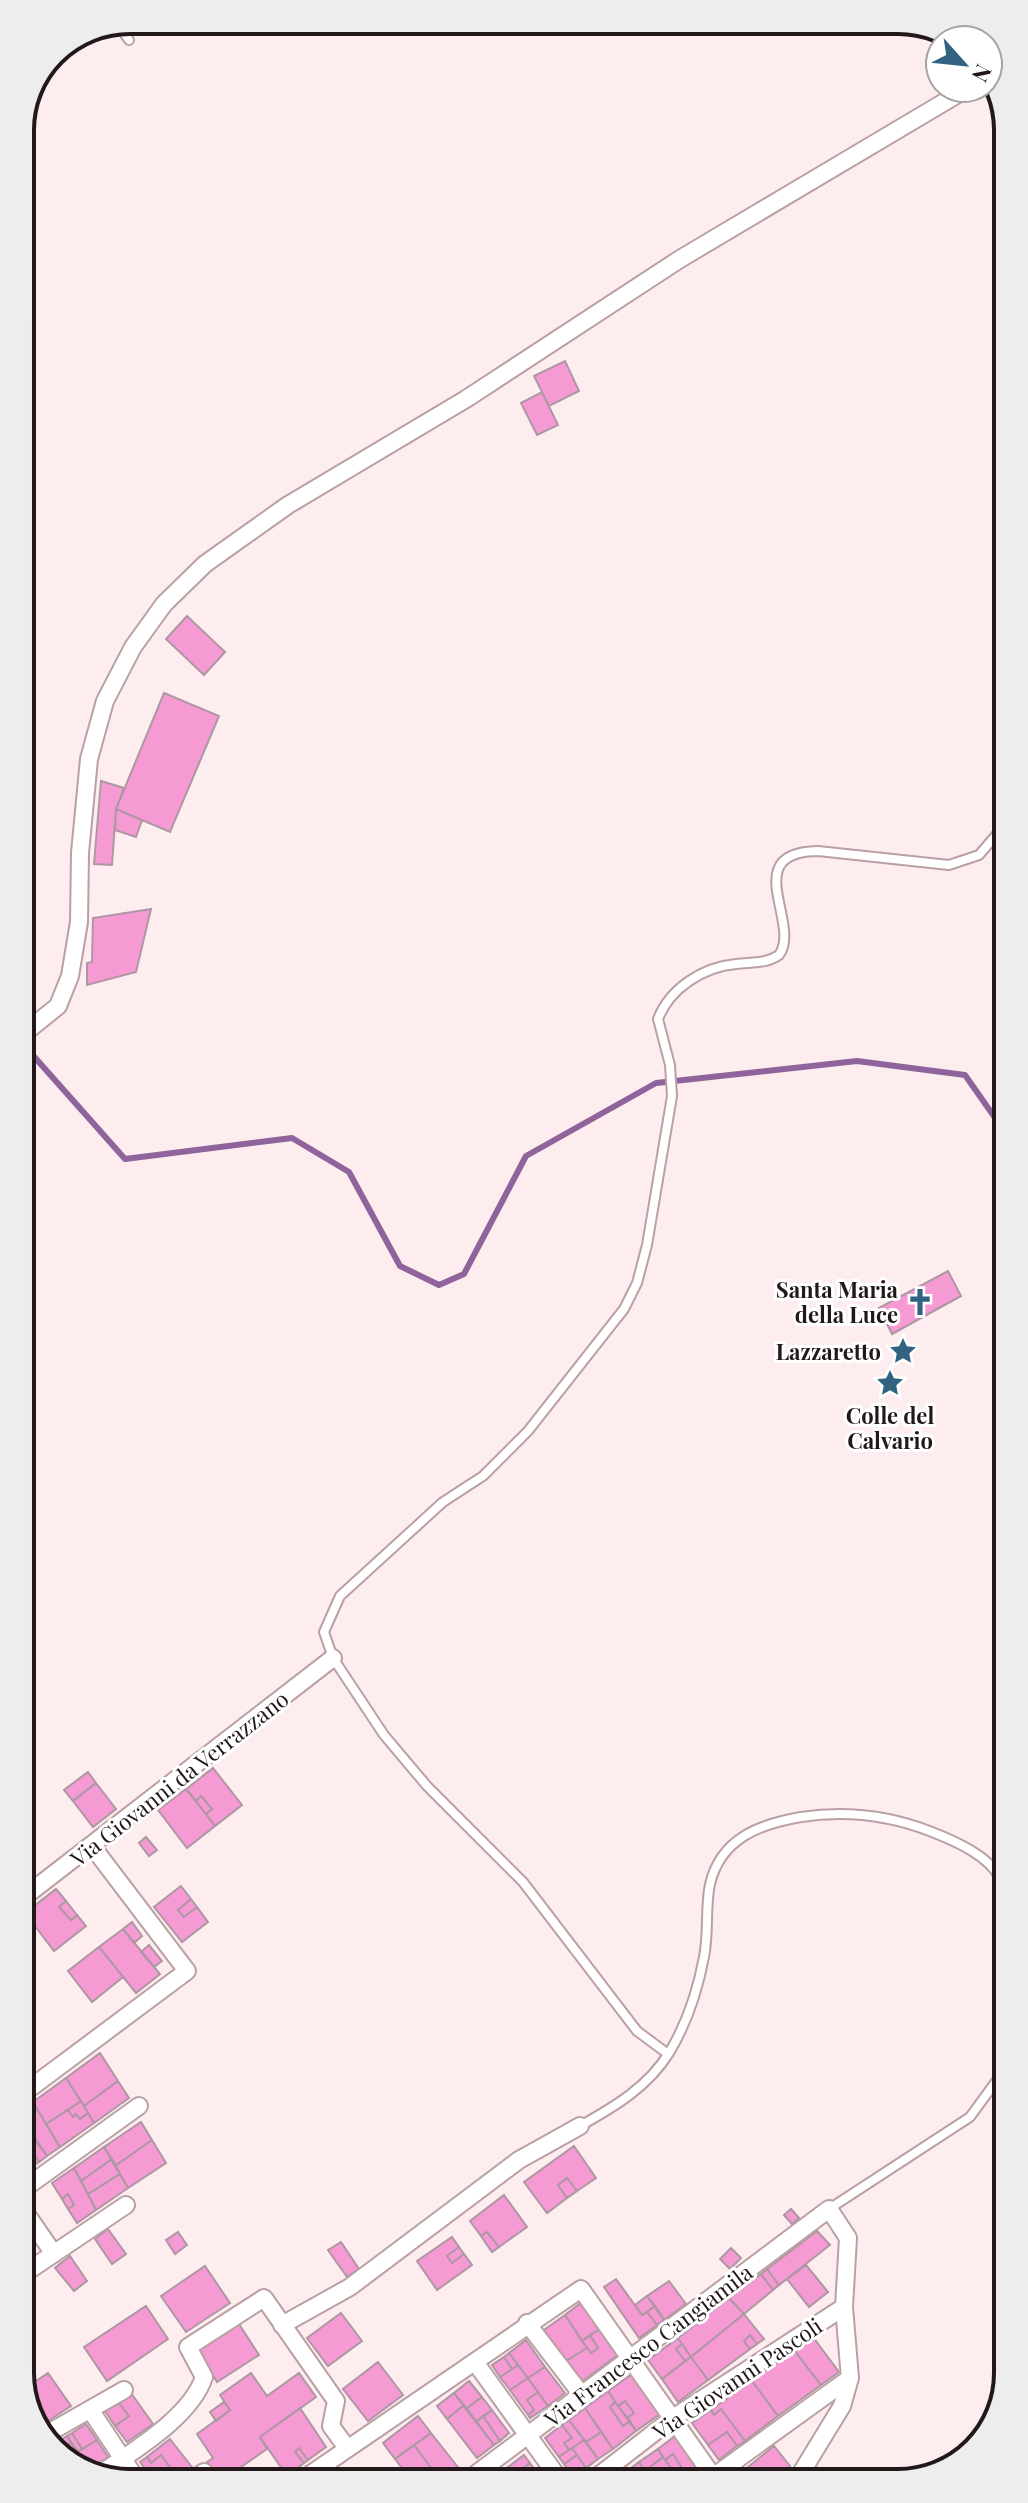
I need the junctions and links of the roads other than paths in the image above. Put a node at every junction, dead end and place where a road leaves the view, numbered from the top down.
1 (125, 34) edge
2 (129, 40) dead end
3 (941, 104) edge
4 (994, 838) edge
5 (34, 1027) edge
6 (333, 1658) junction
7 (92, 1846) junction
8 (994, 1872) edge
9 (34, 1890) edge
10 (668, 2054) junction
11 (994, 2084) edge
12 (34, 2085) edge
13 (139, 2106) dead end
14 (580, 2126) joint
15 (34, 2182) edge
16 (126, 2205) dead end
17 (829, 2209) junction
18 (34, 2225) edge
19 (54, 2254) junction
20 (34, 2267) edge
21 (844, 2307) junction
22 (527, 2323) junction
23 (282, 2325) junction
24 (631, 2360) junction
25 (475, 2362) junction
26 (850, 2378) junction
27 (124, 2390) dead end
28 (582, 2395) junction
29 (91, 2411) junction
30 (673, 2418) junction
31 (53, 2430) edge
32 (528, 2435) junction
33 (347, 2448) junction
34 (123, 2458) junction
35 (110, 2467) edge
36 (130, 2469) edge
37 (317, 2469) edge
38 (483, 2469) edge
39 (552, 2469) edge
40 (607, 2469) edge
41 (707, 2469) edge
42 (725, 2469) edge
43 (804, 2469) edge

1 - 2 lane
3 - 5 street
4 - 6 lane
6 - 7 street, Via Giovanni da Verrazzano
6 - 10 lane
7 - 9 street, Via Giovanni da Verrazzano
7 - 12 street
8 - 10 lane
10 - 14 lane
11 - 17 lane
13 - 15 street
14 - 23 street
16 - 19 street
17 - 21 street
17 - 24 street, Via Francesco Cangiamila
18 - 19 street
19 - 20 street
21 - 26 street
21 - 30 street, Via Giovanni Pascoli
22 - 24 street
22 - 25 street
22 - 28 street
23 - 33 street
23 - 34 street
24 - 28 street, Via Francesco Cangiamila
24 - 30 street
25 - 32 street
25 - 33 street
26 - 42 street
26 - 43 street
27 - 29 street
28 - 32 street, Via Francesco Cangiamila
29 - 31 street
29 - 34 street
30 - 40 street, Via Giovanni Pascoli
30 - 41 street
32 - 38 street, Via Francesco Cangiamila
32 - 39 street
33 - 37 street
34 - 35 street
34 - 36 street

